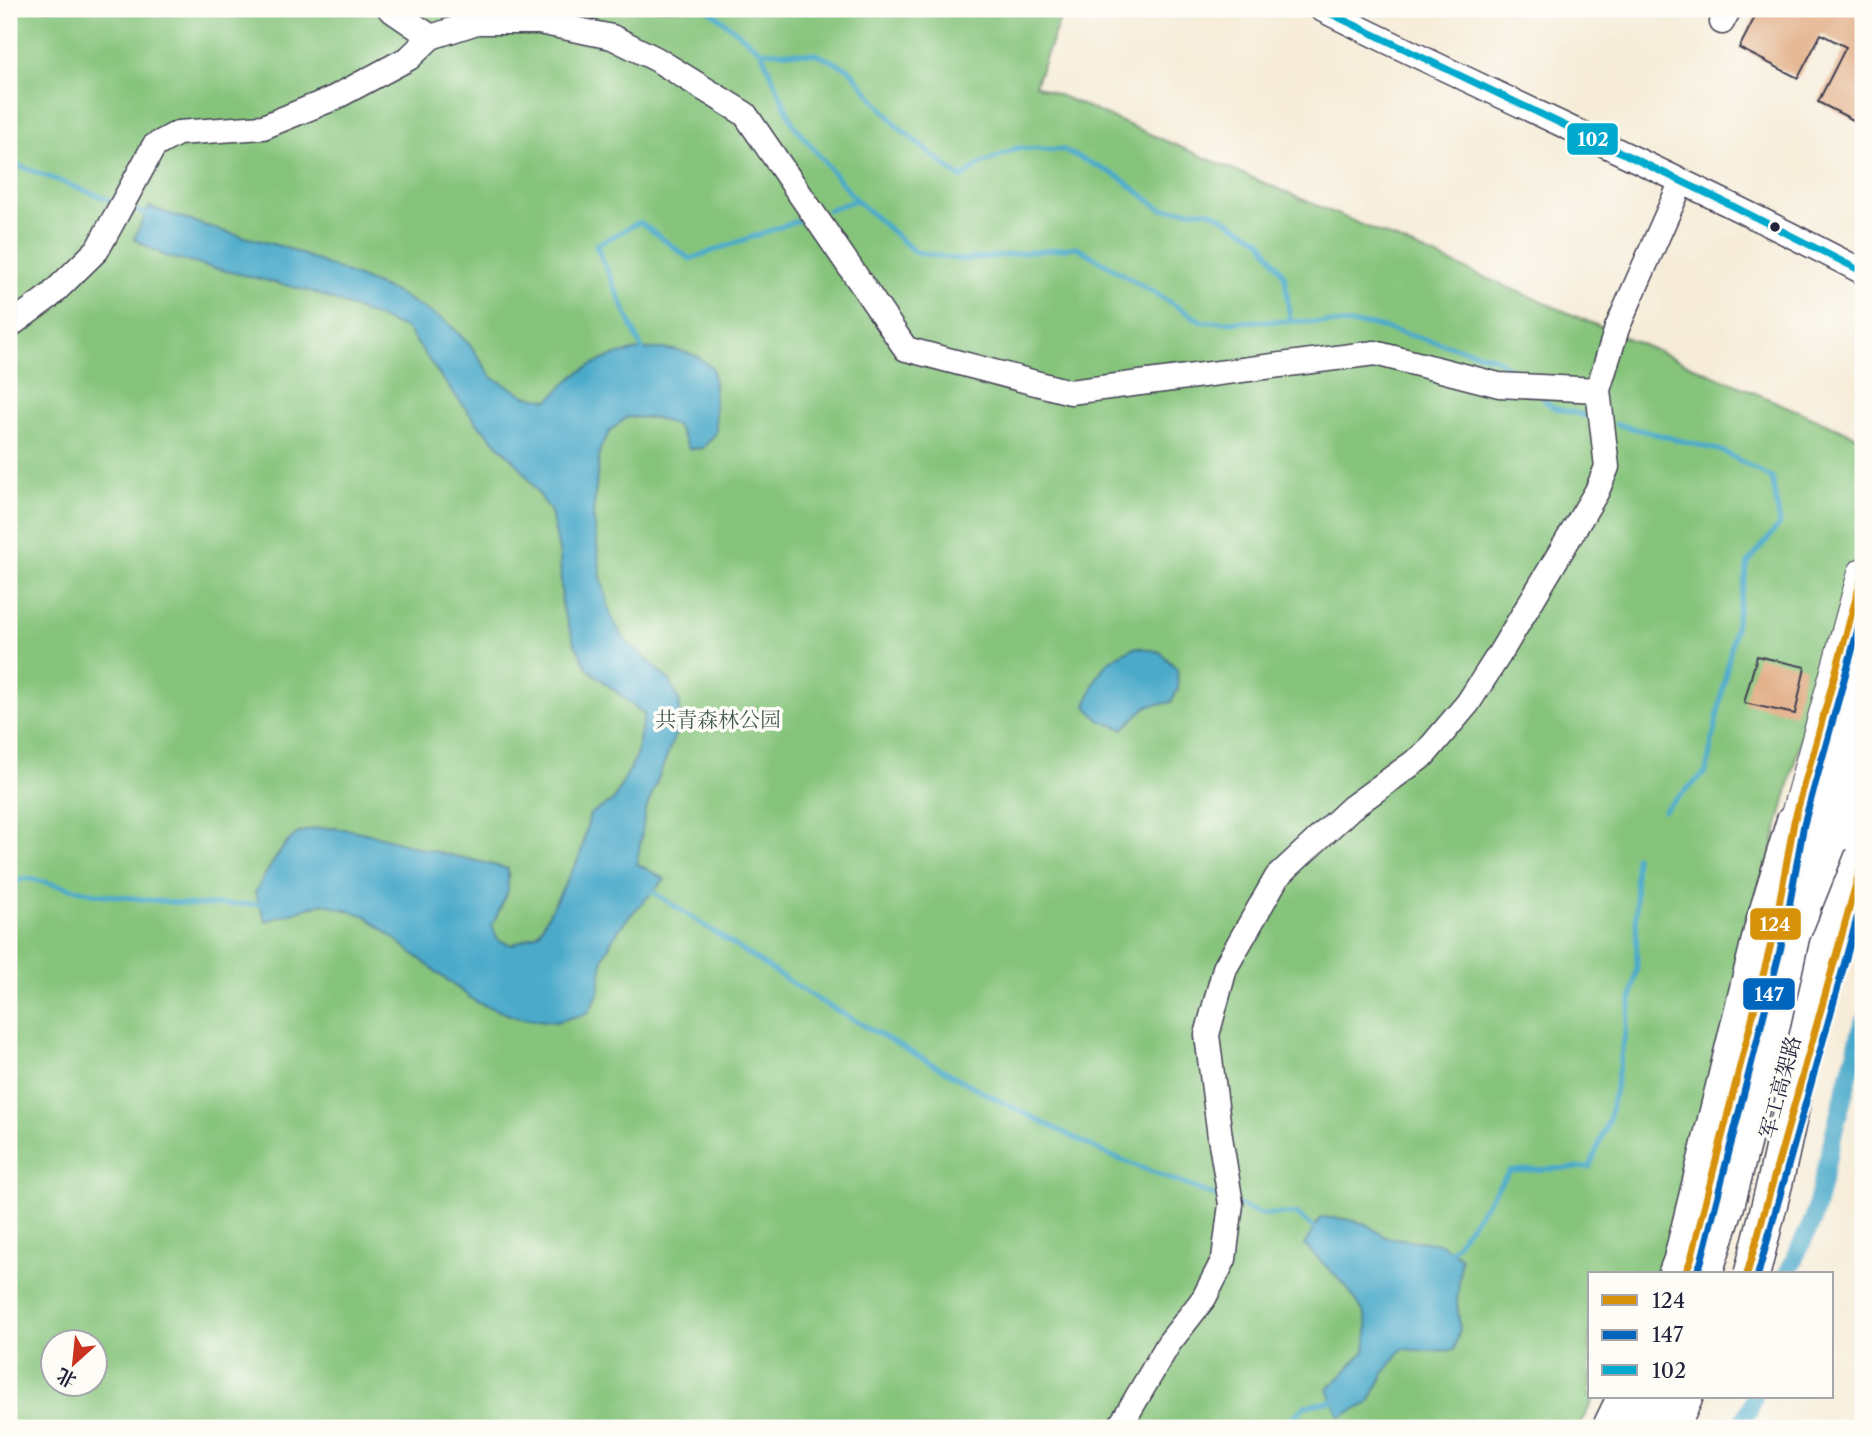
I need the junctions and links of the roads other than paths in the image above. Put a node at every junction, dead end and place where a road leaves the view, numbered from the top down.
1 (390, 9) edge
2 (1321, 9) edge
3 (431, 37) junction
4 (1682, 181) junction
5 (1863, 272) edge
6 (9, 326) edge
7 (1598, 390) junction
8 (1863, 573) edge
9 (1863, 672) edge
10 (1863, 778) edge
11 (1794, 821) junction
12 (1863, 857) edge
13 (1677, 1272) edge
14 (1686, 1272) edge
15 (1705, 1272) edge
16 (1730, 1272) edge
17 (1750, 1272) edge
18 (1626, 1398) edge
19 (1656, 1398) edge
20 (1685, 1398) edge
21 (1702, 1398) edge
22 (1708, 1398) edge
23 (1119, 1428) edge
24 (1611, 1428) edge
25 (1641, 1428) edge
26 (1671, 1428) edge
27 (1687, 1428) edge
28 (1695, 1428) edge

1 - 3 street
2 - 4 street
3 - 6 street
3 - 7 street
4 - 5 street
4 - 7 street
7 - 23 street
8 - 11 main road
9 - 15 highway, 军工高架路
10 - 16 highway, 军工高架路
11 - 13 highway
11 - 14 main road
12 - 17 highway, bridge
18 - 24 highway
19 - 25 highway
20 - 26 highway
21 - 27 main road
22 - 28 highway

